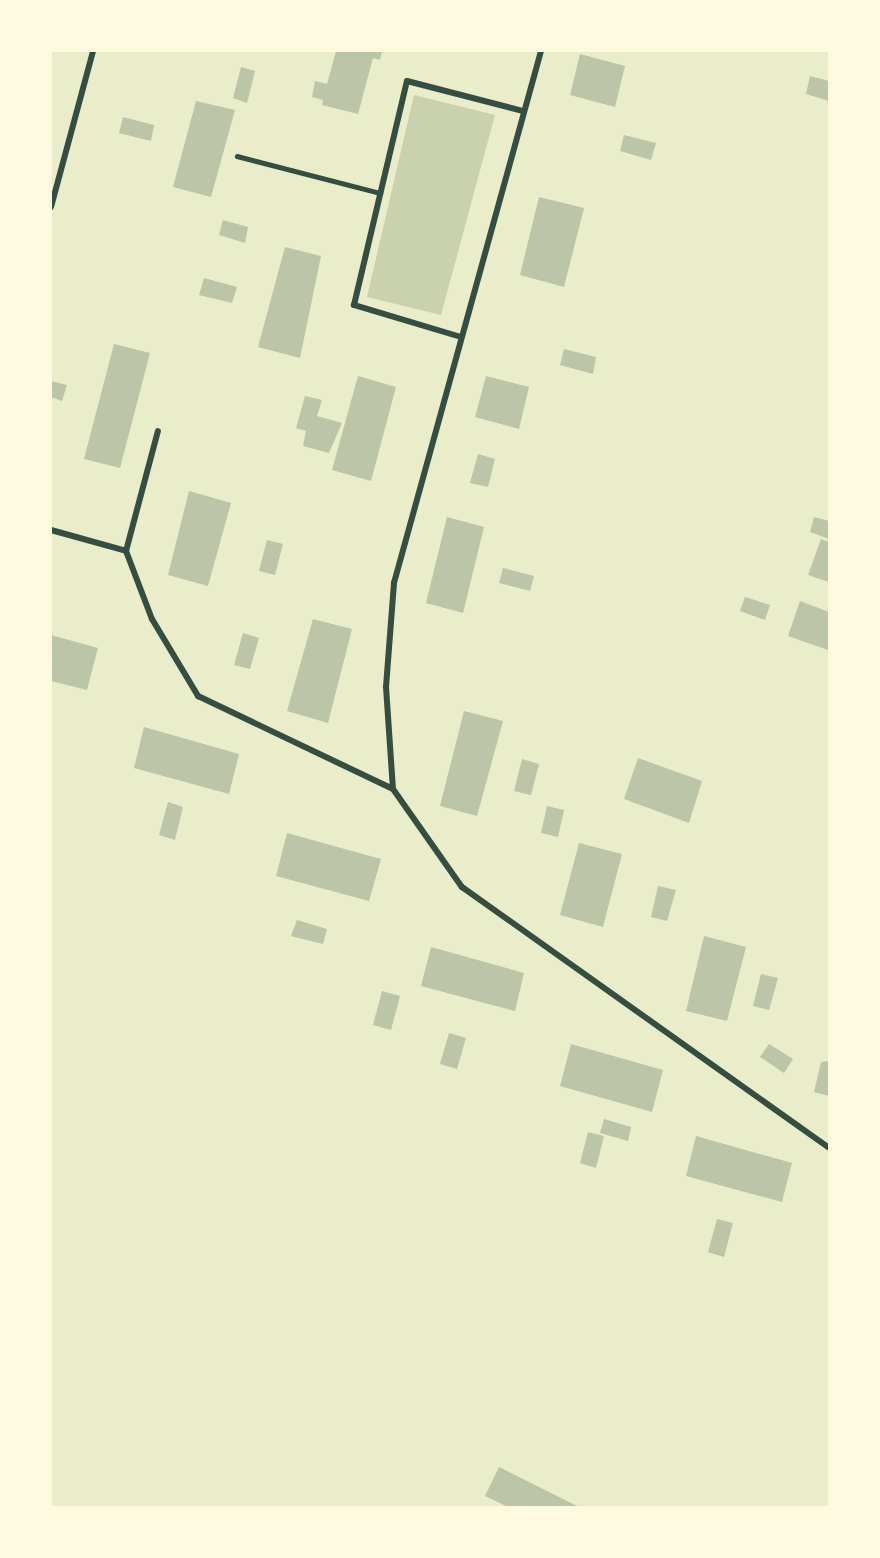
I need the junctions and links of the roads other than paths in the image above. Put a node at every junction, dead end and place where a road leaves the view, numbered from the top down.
1 (93, 51) edge
2 (541, 51) edge
3 (524, 111) junction
4 (237, 156) dead end
5 (380, 193) junction
6 (51, 207) edge
7 (460, 337) junction
8 (158, 431) dead end
9 (51, 530) edge
10 (126, 551) junction
11 (393, 789) junction
12 (829, 1148) edge

1 - 6 street
2 - 3 street
3 - 5 street
3 - 7 street
4 - 5 lane
5 - 7 street
7 - 11 street
8 - 10 street
9 - 10 street
10 - 11 street
11 - 12 street

